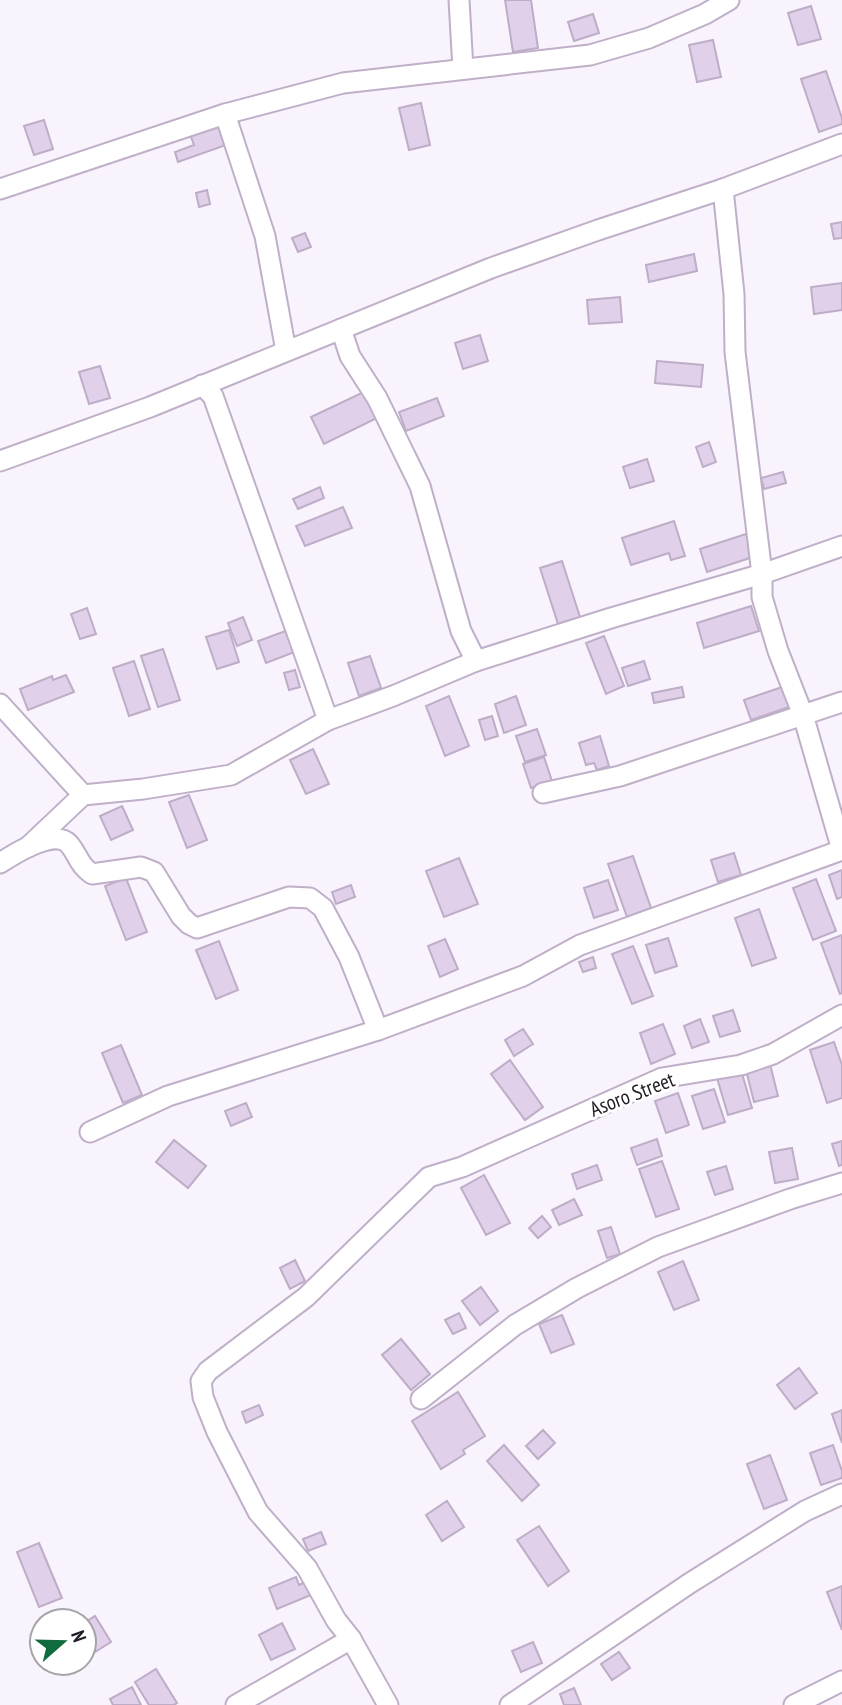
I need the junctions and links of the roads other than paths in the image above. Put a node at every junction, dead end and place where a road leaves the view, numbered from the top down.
1 (459, 0) edge
2 (729, 0) edge
3 (463, 69) junction
4 (225, 114) junction
5 (842, 144) edge
6 (0, 189) edge
7 (723, 189) junction
8 (341, 329) junction
9 (286, 351) junction
10 (202, 385) junction
11 (0, 461) edge
12 (842, 546) edge
13 (762, 574) junction
14 (476, 660) junction
15 (842, 702) edge
16 (0, 704) edge
17 (803, 715) junction
18 (328, 720) junction
19 (543, 793) dead end
20 (83, 795) junction
21 (27, 847) junction
22 (0, 863) edge
23 (842, 1015) edge
24 (378, 1030) junction
25 (90, 1132) dead end
26 (842, 1183) edge
27 (422, 1399) dead end
28 (842, 1494) edge
29 (351, 1639) junction
30 (842, 1681) edge
31 (236, 1705) edge
32 (388, 1705) edge
33 (510, 1705) edge
34 (793, 1705) edge

1 - 3 street
2 - 3 street
3 - 4 street
4 - 6 street
4 - 9 street
5 - 7 street
7 - 8 street
7 - 13 street
8 - 9 street
8 - 14 street
9 - 10 street
10 - 11 street
10 - 18 street
12 - 13 street
13 - 14 street
13 - 17 street
14 - 18 street
15 - 17 street
16 - 20 street
17 - 19 street
17 - 24 street
18 - 20 street
20 - 21 street
21 - 22 street
21 - 24 street
23 - 29 street, Asoro Street
24 - 25 street
26 - 27 street
28 - 33 street
29 - 31 street
29 - 32 street
30 - 34 street

